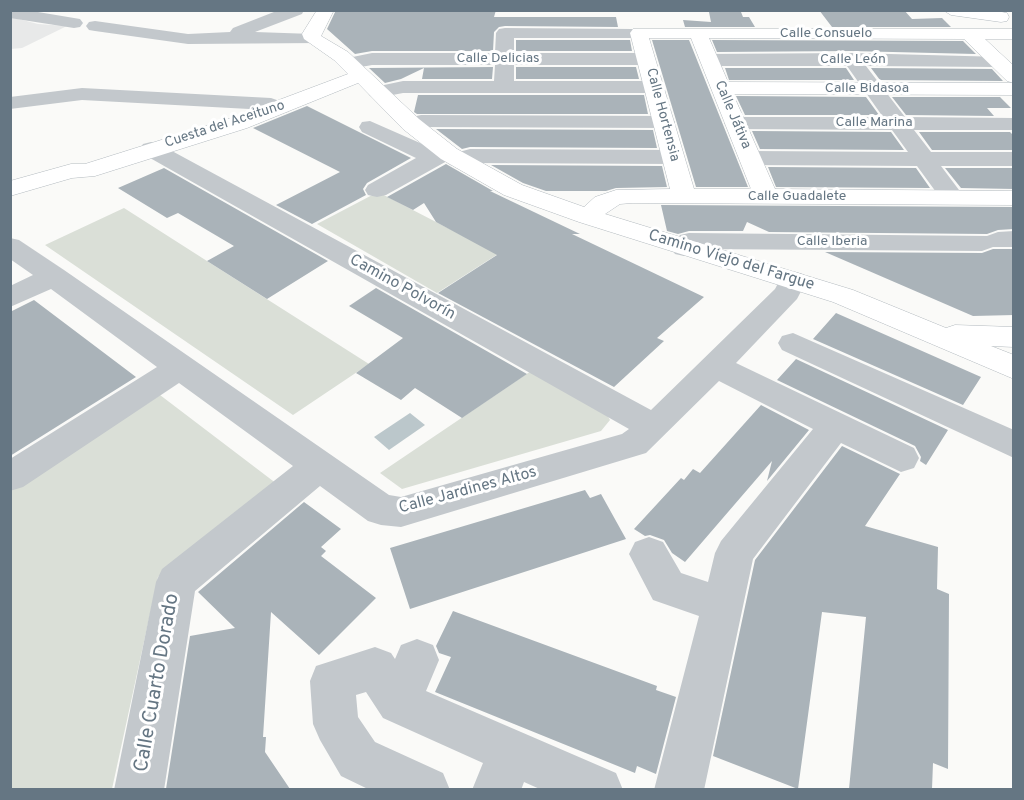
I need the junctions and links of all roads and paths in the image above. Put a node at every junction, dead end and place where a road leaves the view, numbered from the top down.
1 (296, 10) edge
2 (326, 10) edge
3 (951, 10) edge
4 (10, 13) edge
5 (1004, 19) edge
6 (74, 23) dead end
7 (95, 26) dead end
8 (698, 33) junction
9 (636, 34) junction
10 (833, 34) junction
11 (969, 34) junction
12 (1014, 36) edge
13 (234, 37) junction
14 (313, 39) junction
15 (504, 59) junction
16 (646, 59) junction
17 (709, 60) junction
18 (852, 60) junction
19 (996, 61) junction
20 (1014, 70) edge
21 (363, 77) junction
22 (1014, 77) edge
23 (654, 87) junction
24 (503, 88) junction
25 (720, 88) junction
26 (873, 88) junction
27 (1014, 89) edge
28 (10, 103) edge
29 (281, 108) junction
30 (502, 122) junction
31 (664, 122) junction
32 (735, 123) junction
33 (898, 123) junction
34 (411, 124) junction
35 (1014, 124) edge
36 (370, 127) dead end
37 (151, 149) junction
38 (447, 157) junction
39 (673, 157) junction
40 (750, 158) junction
41 (924, 159) junction
42 (1014, 159) edge
43 (87, 171) junction
44 (10, 189) edge
45 (377, 190) dead end
46 (684, 196) junction
47 (766, 197) junction
48 (953, 198) junction
49 (1014, 198) edge
50 (10, 210) edge
51 (588, 217) junction
52 (998, 241) edge
53 (10, 246) edge
54 (684, 248) junction
55 (54, 276) junction
56 (793, 280) junction
57 (10, 298) edge
58 (936, 334) junction
59 (1014, 337) edge
60 (793, 343) dead end
61 (182, 366) junction
62 (716, 366) junction
63 (1014, 368) edge
64 (836, 425) junction
65 (654, 427) junction
66 (1014, 446) edge
67 (901, 458) dead end
68 (320, 465) junction
69 (10, 477) edge
70 (648, 554) dead end
71 (723, 605) junction
72 (417, 660) dead end
73 (399, 702) junction
74 (503, 771) edge
75 (139, 789) edge
76 (426, 789) edge
77 (599, 789) edge
78 (679, 789) edge

1 - 13 street
2 - 14 street
3 - 5 street
4 - 6 street
7 - 13 street
8 - 9 street, Calle Consuelo
8 - 10 street, Calle Consuelo
8 - 17 street, Calle Játiva
9 - 15 street, Calle Consuelo
9 - 16 street, Calle Hortensia
10 - 11 street, Calle Consuelo
10 - 18 street
11 - 12 street, Calle Consuelo
11 - 19 street
12 - 20 street
13 - 14 street
14 - 21 street, Camino Viejo del Fargue
15 - 16 street, Calle Delicias
15 - 21 street, Calle Delicias
15 - 24 street
16 - 23 street, Calle Hortensia
17 - 18 street, Calle León
17 - 25 street, Calle Játiva
18 - 19 street, Calle León
18 - 26 street
19 - 22 street
21 - 24 street
21 - 29 street, Cuesta del Aceituno
21 - 34 street, Camino Viejo del Fargue
23 - 24 street
23 - 31 street, Calle Hortensia
24 - 30 street
25 - 26 street, Calle Bidasoa
25 - 32 street, Calle Játiva
26 - 27 street, Calle Bidasoa
26 - 33 street
28 - 29 street
29 - 37 street, Cuesta del Aceituno
30 - 31 street
30 - 34 street
31 - 39 street, Calle Hortensia
32 - 33 street, Calle Marina
32 - 40 street, Calle Játiva
33 - 35 street, Calle Marina
33 - 41 street
34 - 38 street, Camino Viejo del Fargue
36 - 38 street, Camino Viejo del Fargue
37 - 43 street, Cuesta del Aceituno
37 - 65 street, Camino Polvorín
38 - 39 street
38 - 45 street
38 - 51 street, Camino Viejo del Fargue
39 - 46 street, Calle Hortensia
40 - 41 street
40 - 47 street, Calle Játiva
41 - 42 street
41 - 48 street
43 - 44 street, Cuesta del Aceituno
43 - 50 street, Cuesta del Aceituno
46 - 47 street, Calle Guadalete
46 - 51 street, Calle Guadalete
47 - 48 street, Calle Guadalete
48 - 49 street, Calle Guadalete
51 - 54 street, Camino Viejo del Fargue
52 - 54 street, Calle Iberia
53 - 55 street, Calle Jardines Altos
54 - 56 street, Camino Viejo del Fargue
55 - 57 street
55 - 61 street, Calle Jardines Altos
56 - 58 street, Camino Viejo del Fargue
56 - 62 street, Calle Jardines Altos
58 - 59 street
58 - 63 street, Camino Viejo del Fargue
60 - 66 street
61 - 68 street, Calle Jardines Altos
61 - 69 street
62 - 64 street
62 - 65 street, Calle Jardines Altos
64 - 67 street
64 - 71 street
65 - 68 street, Calle Jardines Altos
68 - 75 street, Calle Cuarto Dorado
70 - 71 street
71 - 78 street
72 - 73 street
73 - 74 street
73 - 76 street
74 - 77 street

